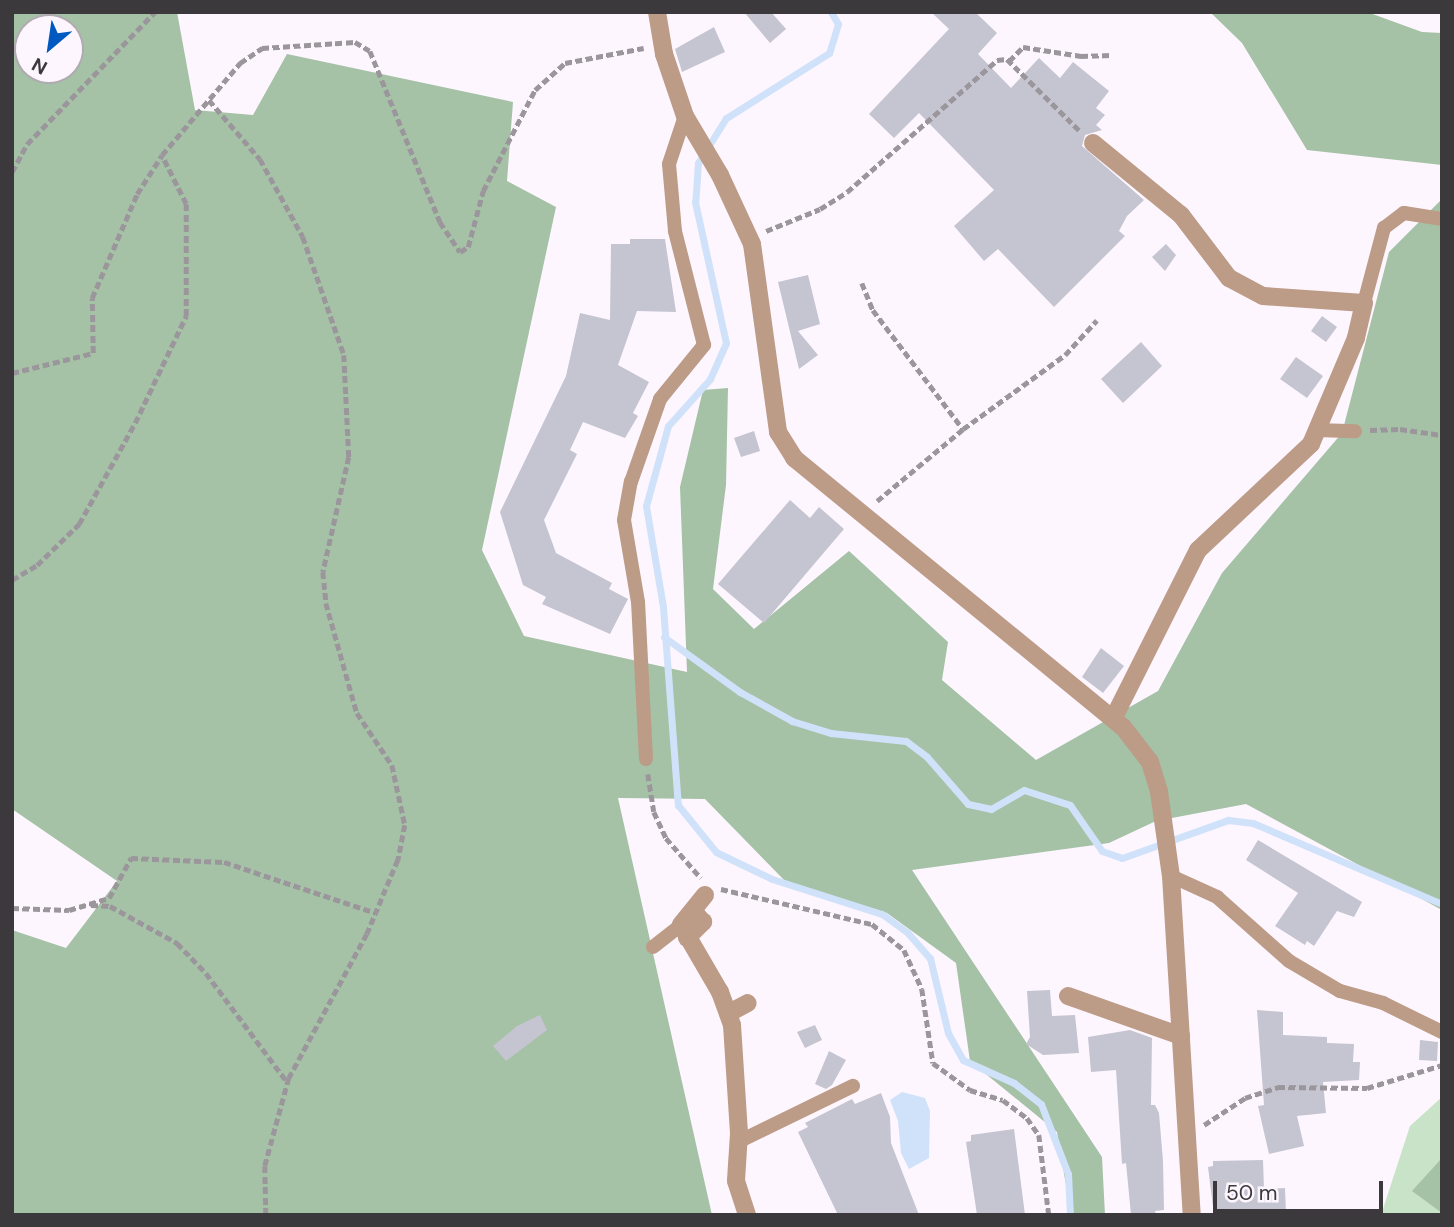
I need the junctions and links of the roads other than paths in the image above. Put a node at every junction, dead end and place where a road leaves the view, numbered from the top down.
1 (657, 12) edge
2 (685, 116) junction
3 (1093, 143) road end
4 (1442, 219) edge
5 (1364, 303) junction
6 (1317, 430) junction
7 (1355, 431) road end
8 (1112, 719) junction
9 (646, 759) road end
10 (1170, 870) junction
11 (707, 887) road end
12 (687, 925) junction
13 (653, 947) dead end
14 (1068, 996) dead end
15 (748, 1003) dead end
16 (729, 1013) junction
17 (1442, 1032) edge
18 (1181, 1036) junction
19 (853, 1086) dead end
20 (738, 1142) junction
21 (747, 1215) edge
22 (1192, 1215) edge

1 - 2 street
2 - 8 street
2 - 9 lane
3 - 5 street
4 - 5 lane
5 - 6 street
6 - 7 lane
6 - 8 street
8 - 10 street
10 - 17 lane
10 - 18 street
11 - 12 street
12 - 13 lane
12 - 16 street
14 - 18 street
15 - 16 street
16 - 20 street
18 - 22 street
19 - 20 lane
20 - 21 street

